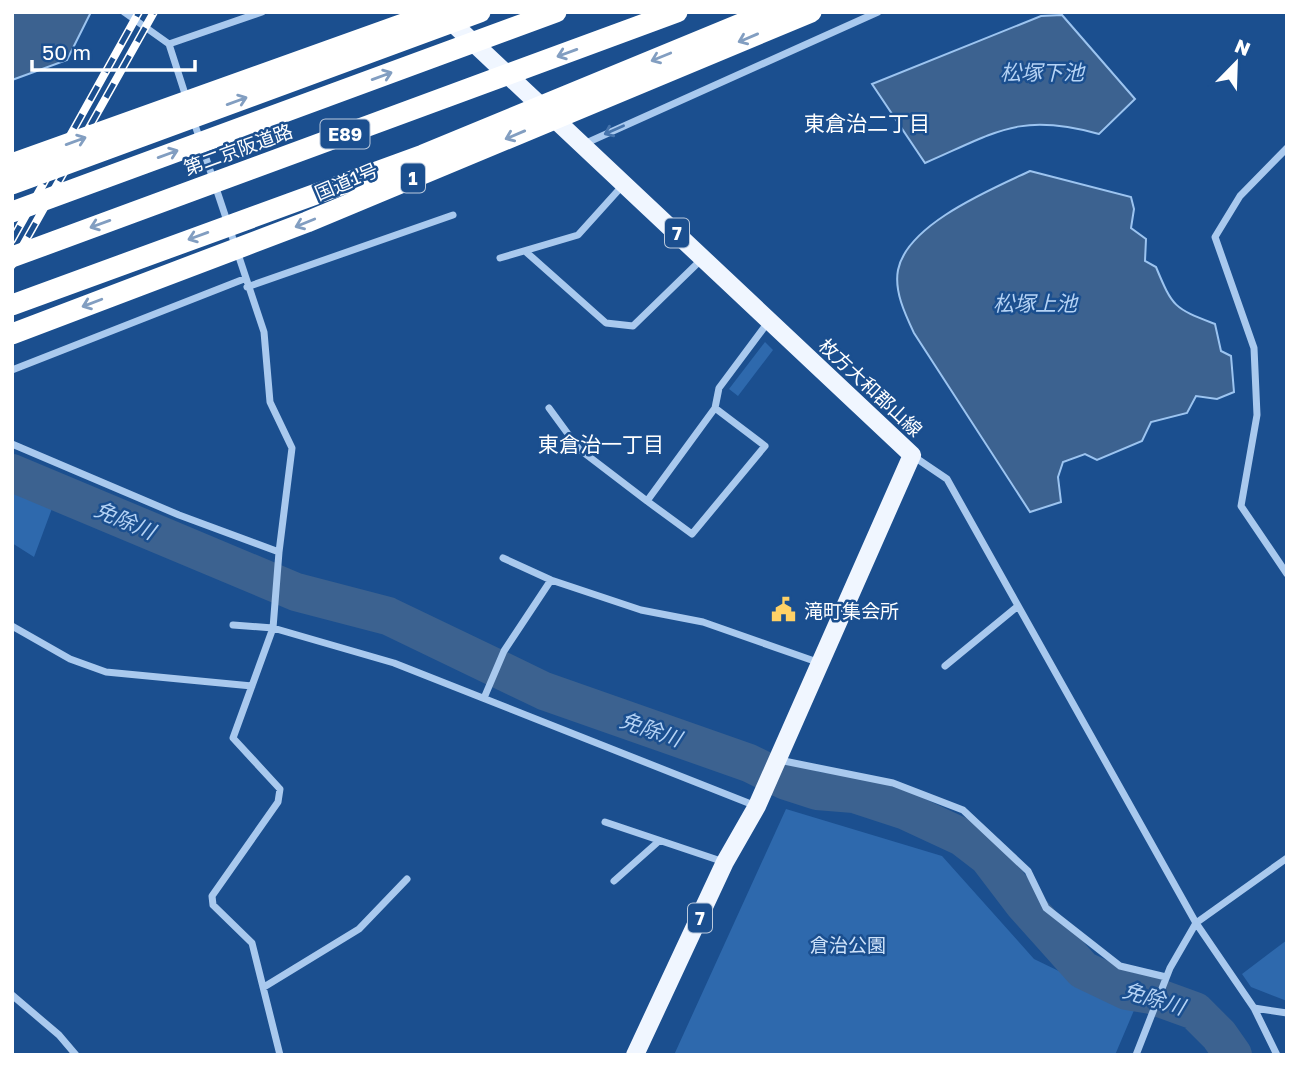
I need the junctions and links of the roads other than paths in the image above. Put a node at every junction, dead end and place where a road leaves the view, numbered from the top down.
1 (124, 12) edge
2 (262, 12) edge
3 (439, 12) edge
4 (480, 12) edge
5 (555, 12) edge
6 (677, 12) edge
7 (770, 12) edge
8 (878, 12) edge
9 (814, 13) edge
10 (169, 44) junction
11 (541, 104) junction
12 (583, 144) junction
13 (1287, 148) edge
14 (12, 164) edge
15 (625, 183) junction
16 (12, 184) edge
17 (12, 212) edge
18 (453, 215) dead end
19 (225, 223) junction
20 (524, 251) junction
21 (12, 257) edge
22 (500, 258) dead end
23 (703, 258) junction
24 (246, 283) junction
25 (12, 305) edge
26 (770, 321) junction
27 (12, 334) edge
28 (12, 370) edge
29 (549, 408) dead end
30 (715, 408) junction
31 (12, 444) edge
32 (912, 455) junction
33 (647, 501) junction
34 (279, 552) junction
35 (503, 558) dead end
36 (1287, 574) edge
37 (551, 580) junction
38 (1018, 606) junction
39 (233, 625) dead end
40 (12, 626) edge
41 (273, 628) junction
42 (821, 663) junction
43 (945, 666) dead end
44 (252, 685) junction
45 (484, 698) junction
46 (773, 770) junction
47 (757, 806) junction
48 (605, 822) dead end
49 (659, 841) junction
50 (1287, 858) edge
51 (725, 862) junction
52 (407, 879) dead end
53 (614, 881) dead end
54 (1196, 923) junction
55 (1166, 977) junction
56 (264, 988) junction
57 (12, 995) edge
58 (1254, 1008) junction
59 (1287, 1013) edge
60 (76, 1055) edge
61 (280, 1055) edge
62 (635, 1055) edge
63 (1136, 1055) edge
64 (1277, 1055) edge

1 - 10 street
2 - 10 street
3 - 11 main road, 枚方大和郡山線 / 7
14 -> 3 highway, bridge
16 -> 4 highway, bridge
17 -> 5 highway, 第二京阪道路 / E89, bridge
6 -> 21 highway, 第二京阪道路 / E89, bridge
7 -> 25 highway, bridge
8 -> 12 street
9 -> 27 highway, 国道1号 / 1, bridge
10 - 19 street
11 - 12 main road, 枚方大和郡山線 / 7
11 - 19 street
12 - 15 main road, 枚方大和郡山線 / 7
13 - 36 street
15 - 20 street
15 - 23 main road, 枚方大和郡山線 / 7
18 - 24 street
19 - 24 street
20 - 22 street
20 - 23 street
23 - 26 main road, 枚方大和郡山線 / 7
24 - 28 street
24 - 34 street
26 - 30 street
26 - 32 main road, 枚方大和郡山線 / 7
29 - 33 street
30 - 33 street
30 - 33 street
31 - 34 street
32 - 38 street
32 - 42 main road, 枚方大和郡山線 / 7
34 - 41 street
35 - 37 street
37 - 42 street
37 - 45 street
38 - 43 street
38 - 54 street
39 - 41 street
40 - 44 street
41 - 44 street
41 - 45 street
42 - 46 main road, 枚方大和郡山線 / 7
44 - 56 street
45 - 47 street
46 - 47 main road, 枚方大和郡山線 / 7
46 - 55 street
47 - 51 main road, 枚方大和郡山線 / 7
48 - 49 street
49 - 51 street
49 - 53 street
50 - 54 street
51 - 62 main road, 枚方大和郡山線 / 7
52 - 56 street
54 - 55 street
54 - 58 street
55 - 63 street
56 - 61 street
57 - 60 street
58 - 59 street
58 - 64 street

